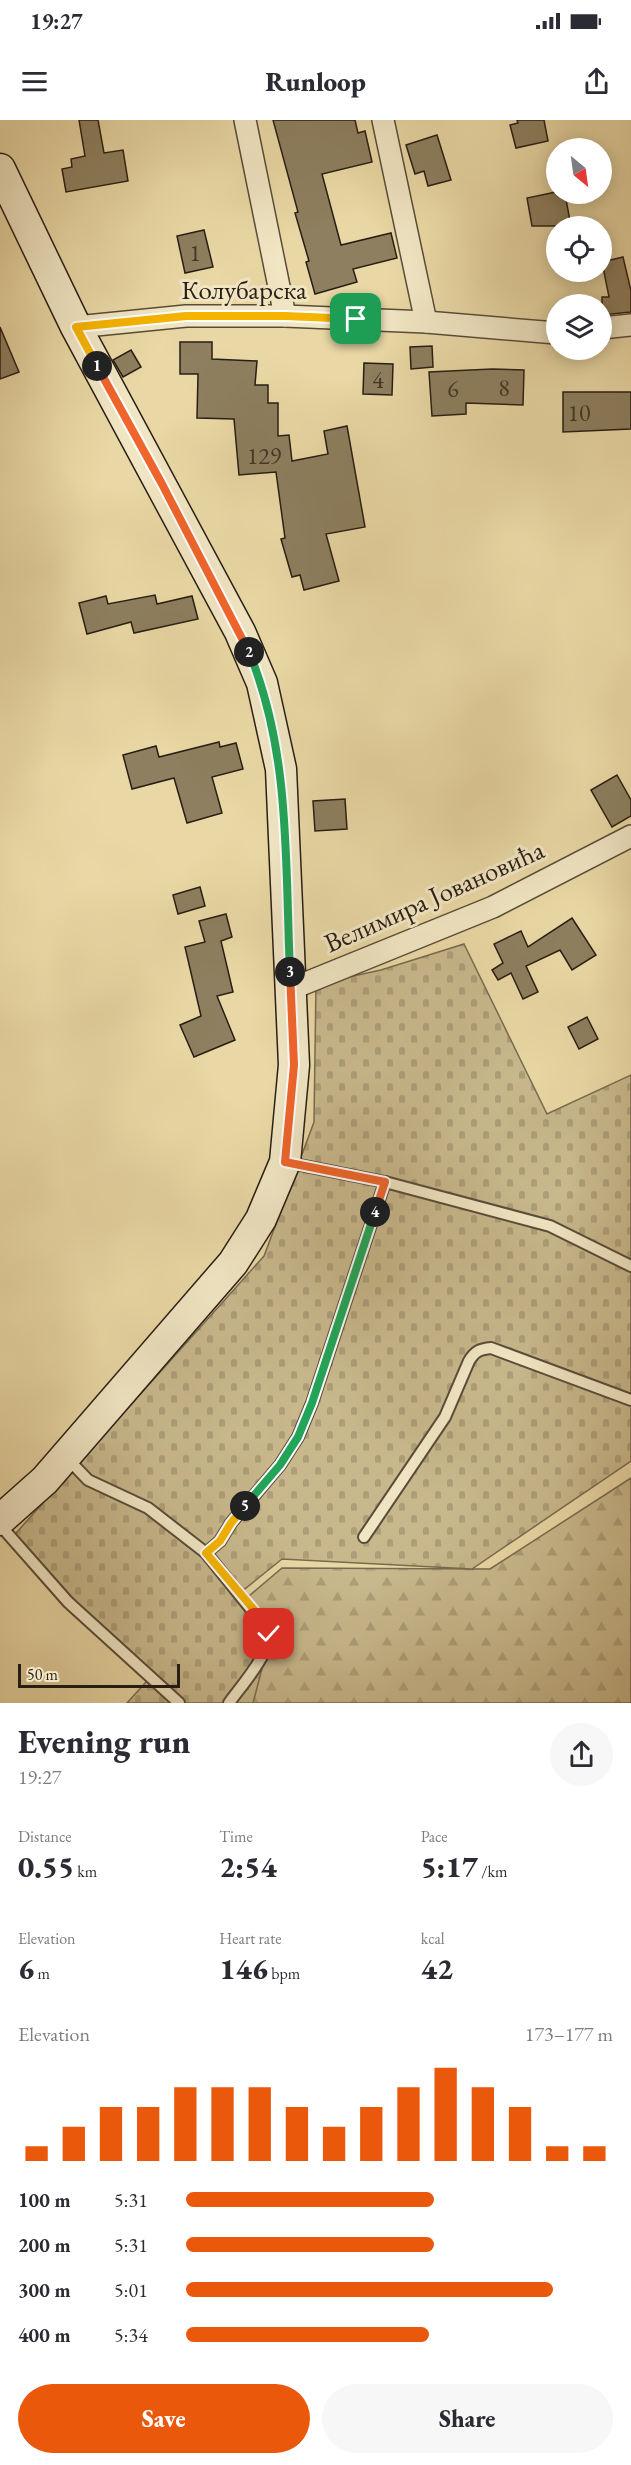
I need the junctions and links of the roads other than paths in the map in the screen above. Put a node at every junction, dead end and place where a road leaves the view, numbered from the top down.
1 (245, 120) edge
2 (382, 120) edge
3 (0, 169) edge
4 (285, 316) junction
5 (426, 322) junction
6 (631, 325) edge
7 (76, 327) junction
8 (612, 327) edge
9 (546, 332) edge
10 (631, 836) edge
11 (291, 988) junction
12 (285, 1162) junction
13 (385, 1182) junction
14 (631, 1266) edge
15 (631, 1400) edge
16 (64, 1456) junction
17 (0, 1520) edge
18 (0, 1525) edge
19 (364, 1537) dead end
20 (206, 1553) junction
21 (179, 1703) edge
22 (229, 1703) edge

1 - 4 street
2 - 5 street
3 - 7 main road
4 - 5 street, Колубарска
4 - 7 street, Колубарска
5 - 9 street, Колубарска
6 - 8 street
7 - 11 main road
10 - 11 street, Велимира Јовановића
11 - 12 main road
12 - 13 lane
12 - 16 main road
13 - 14 lane
13 - 20 lane
15 - 19 lane
16 - 17 main road
16 - 20 lane
18 - 21 lane
20 - 22 lane

